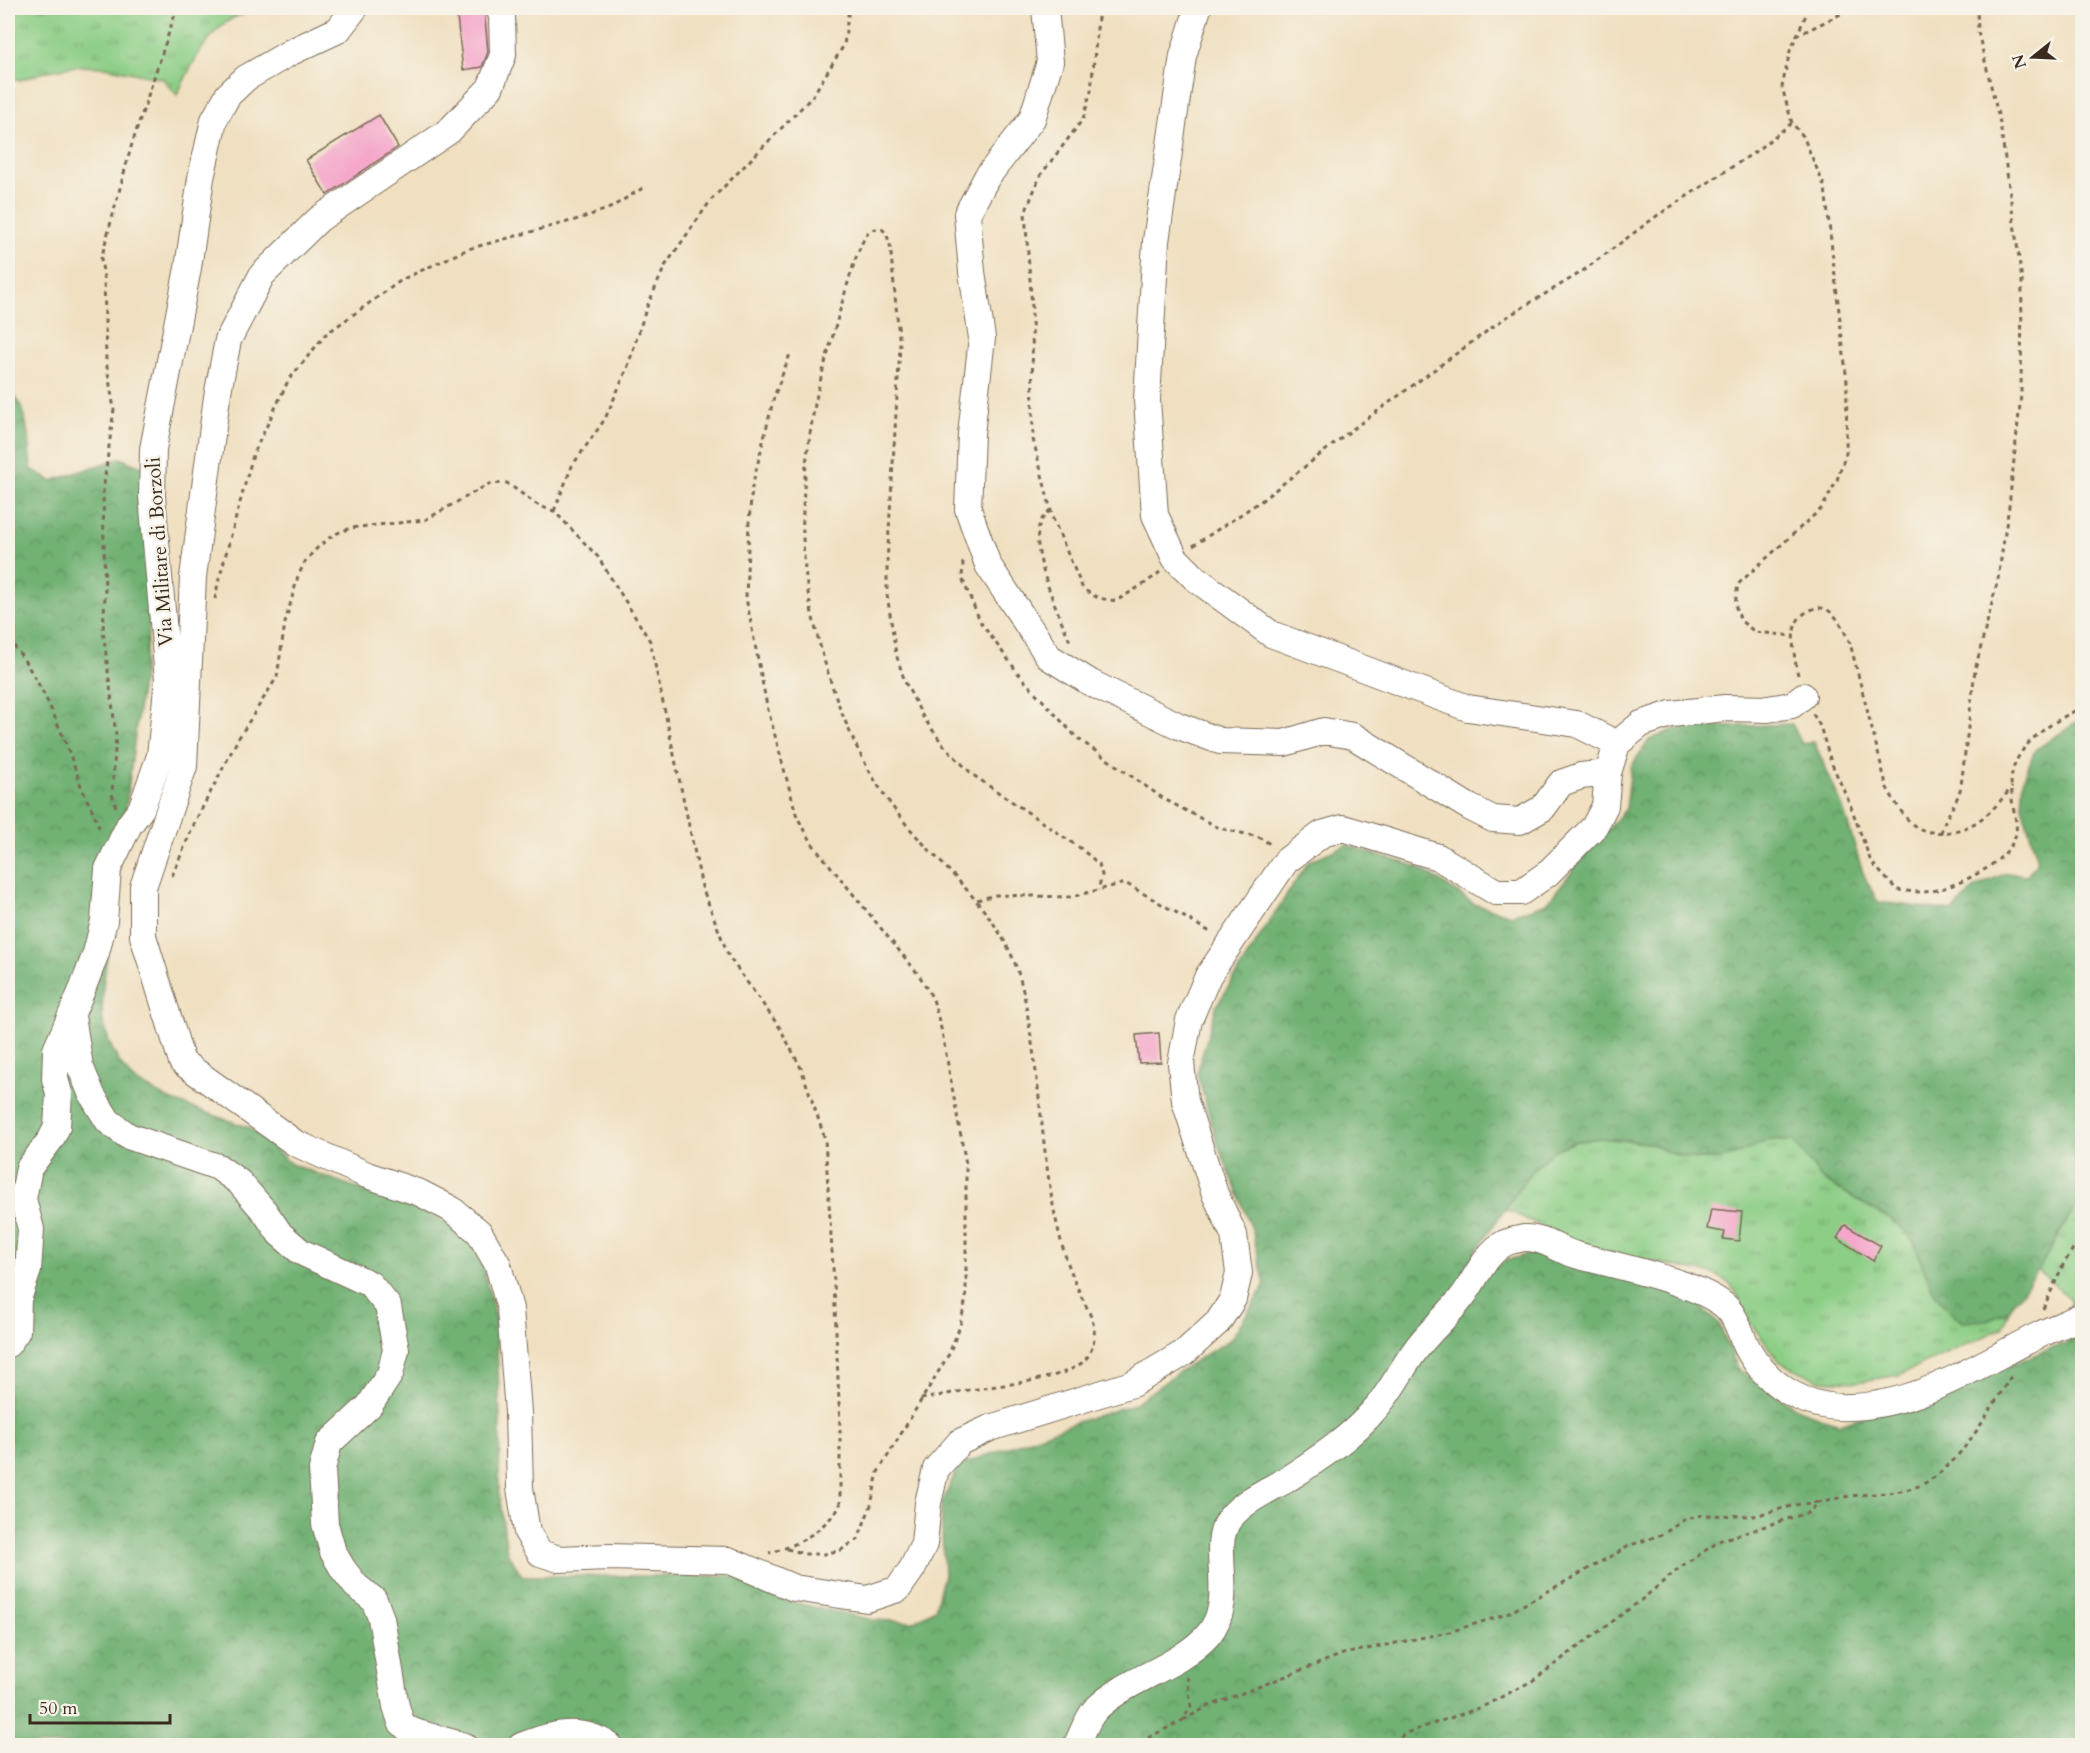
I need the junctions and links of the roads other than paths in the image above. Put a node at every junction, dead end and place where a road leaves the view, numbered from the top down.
1 (355, 8) edge
2 (499, 8) edge
3 (1045, 8) edge
4 (1198, 8) edge
5 (1803, 696) road end
6 (1617, 744) junction
7 (1608, 773) junction
8 (72, 1014) junction
9 (2082, 1316) edge
10 (8, 1344) edge
11 (465, 1746) edge
12 (521, 1746) edge
13 (610, 1746) edge
14 (1076, 1746) edge

1 - 8 street, Via Militare di Borzoli
2 - 7 street
3 - 7 street
4 - 6 street
5 - 6 street
6 - 7 street
8 - 10 street, Via Militare di Borzoli
8 - 11 street
9 - 14 street
12 - 13 street

